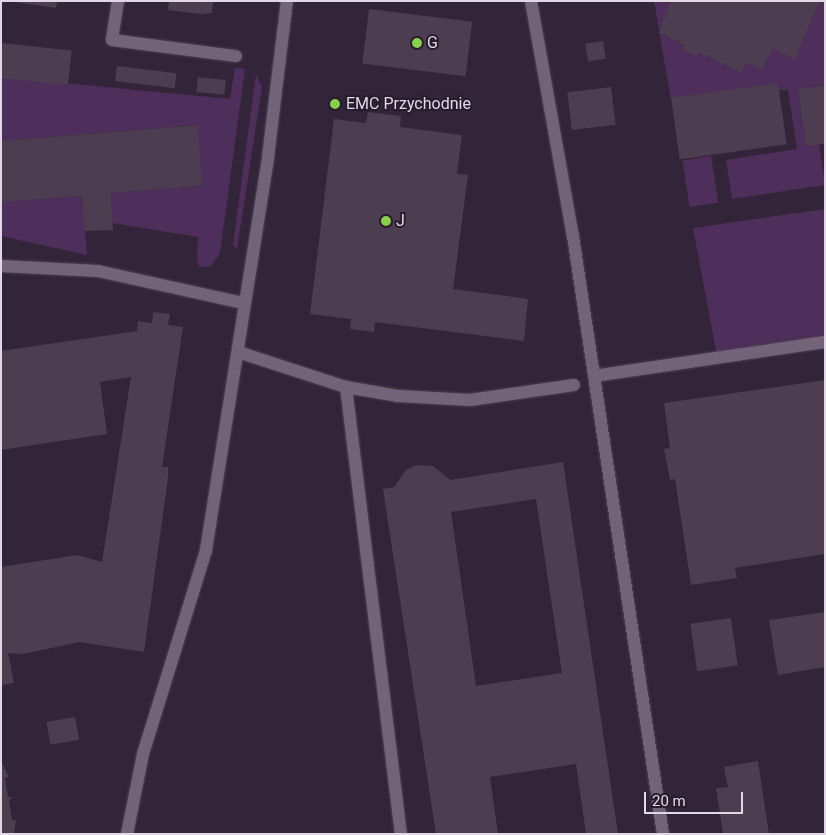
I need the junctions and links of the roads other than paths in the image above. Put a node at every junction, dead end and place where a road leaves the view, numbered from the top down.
1 (118, 1) edge
2 (287, 1) edge
3 (530, 1) edge
4 (236, 56) dead end
5 (1, 266) edge
6 (243, 302) junction
7 (825, 342) edge
8 (238, 352) junction
9 (594, 376) junction
10 (574, 385) dead end
11 (346, 387) junction
12 (127, 834) edge
13 (401, 834) edge
14 (663, 834) edge

1 - 4 lane
2 - 6 lane
3 - 9 lane
5 - 6 lane
6 - 8 lane
7 - 9 lane
8 - 11 lane
8 - 12 lane
9 - 14 lane
10 - 11 lane
11 - 13 lane

